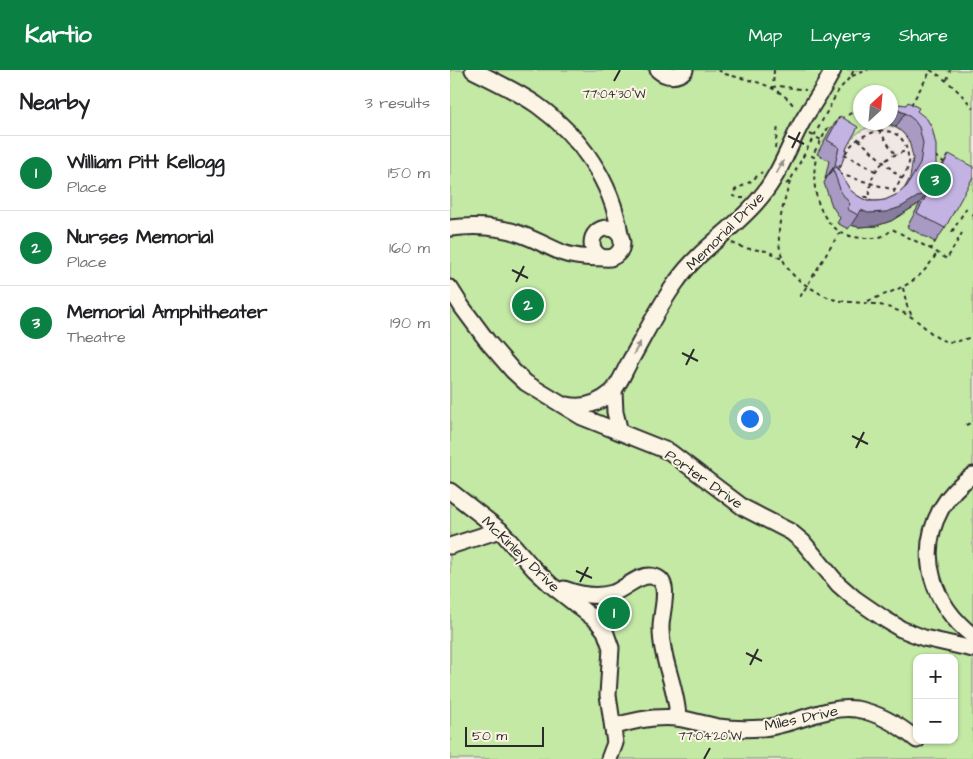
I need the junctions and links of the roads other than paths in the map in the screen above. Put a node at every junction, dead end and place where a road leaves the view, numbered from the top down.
1 (473, 70) edge
2 (658, 70) edge
3 (685, 70) edge
4 (833, 70) edge
5 (450, 228) edge
6 (620, 234) junction
7 (610, 258) junction
8 (450, 288) edge
9 (614, 391) junction
10 (562, 404) junction
11 (620, 432) junction
12 (973, 475) edge
13 (450, 491) edge
14 (500, 530) junction
15 (450, 546) edge
16 (551, 585) junction
17 (973, 636) edge
18 (973, 649) edge
19 (678, 718) junction
20 (613, 727) junction
21 (913, 736) edge
22 (609, 759) edge

1 - 6 lane
2 - 3 lane
9 -> 4 lane, Memorial Drive
5 - 7 lane
6 - 7 lane
6 - 7 lane
8 - 10 lane, Porter Drive
9 - 10 lane
9 - 11 lane
10 - 11 lane, Porter Drive
11 - 18 lane, Porter Drive
12 - 17 lane
13 - 14 lane, McKinley Drive
14 - 15 lane
14 - 16 lane, McKinley Drive
16 - 19 lane
16 - 20 lane, McKinley Drive
19 - 20 lane, Miles Drive
19 - 21 lane, Miles Drive
20 - 22 lane, McKinley Drive

